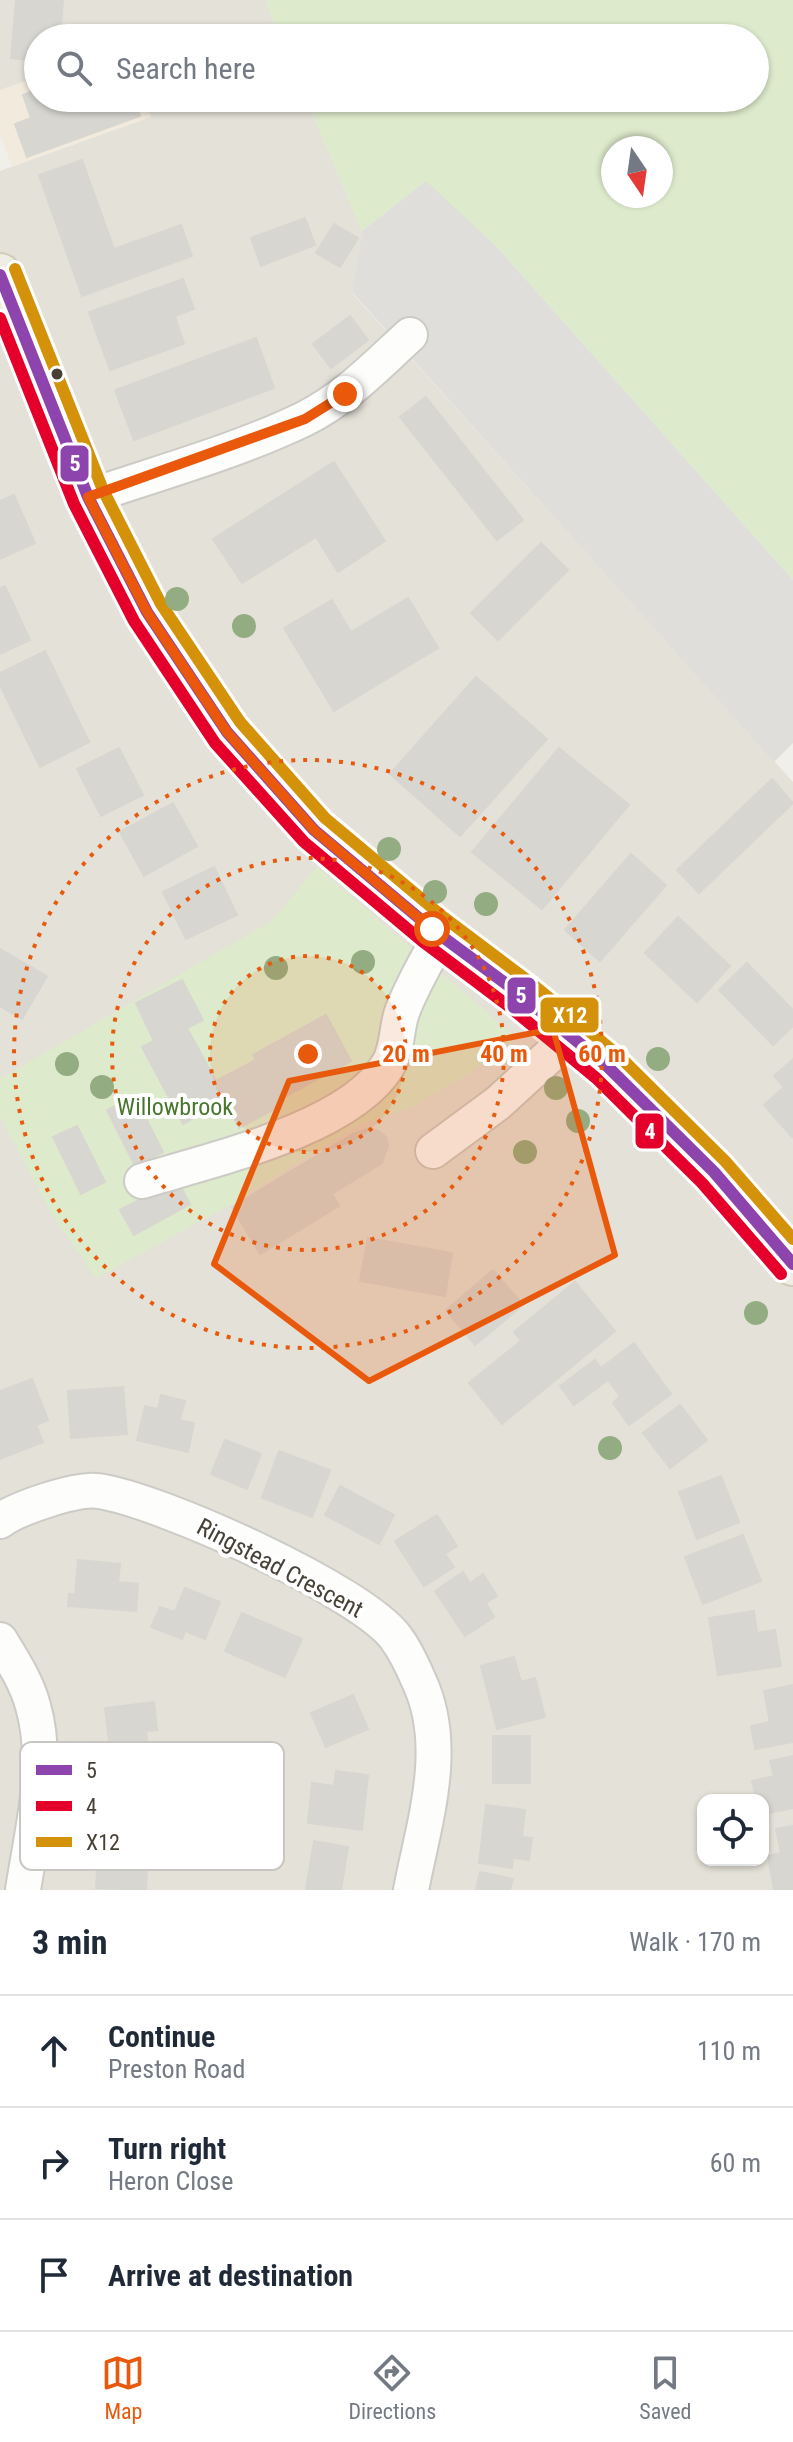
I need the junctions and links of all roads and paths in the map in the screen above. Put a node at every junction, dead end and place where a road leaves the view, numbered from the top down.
1 (0, 275) edge
2 (410, 335) dead end
3 (88, 497) junction
4 (441, 935) junction
5 (570, 1037) junction
6 (433, 1151) dead end
7 (142, 1181) dead end
8 (793, 1264) edge
9 (0, 1521) edge
10 (0, 1640) edge
11 (38, 1742) edge
12 (26, 1870) edge
13 (23, 1890) edge
14 (411, 1890) edge

1 - 3 main road
2 - 3 street
3 - 4 main road
4 - 5 main road
4 - 7 street
5 - 6 street
5 - 8 main road
9 - 14 street, Ringstead Crescent
10 - 11 street
12 - 13 street

